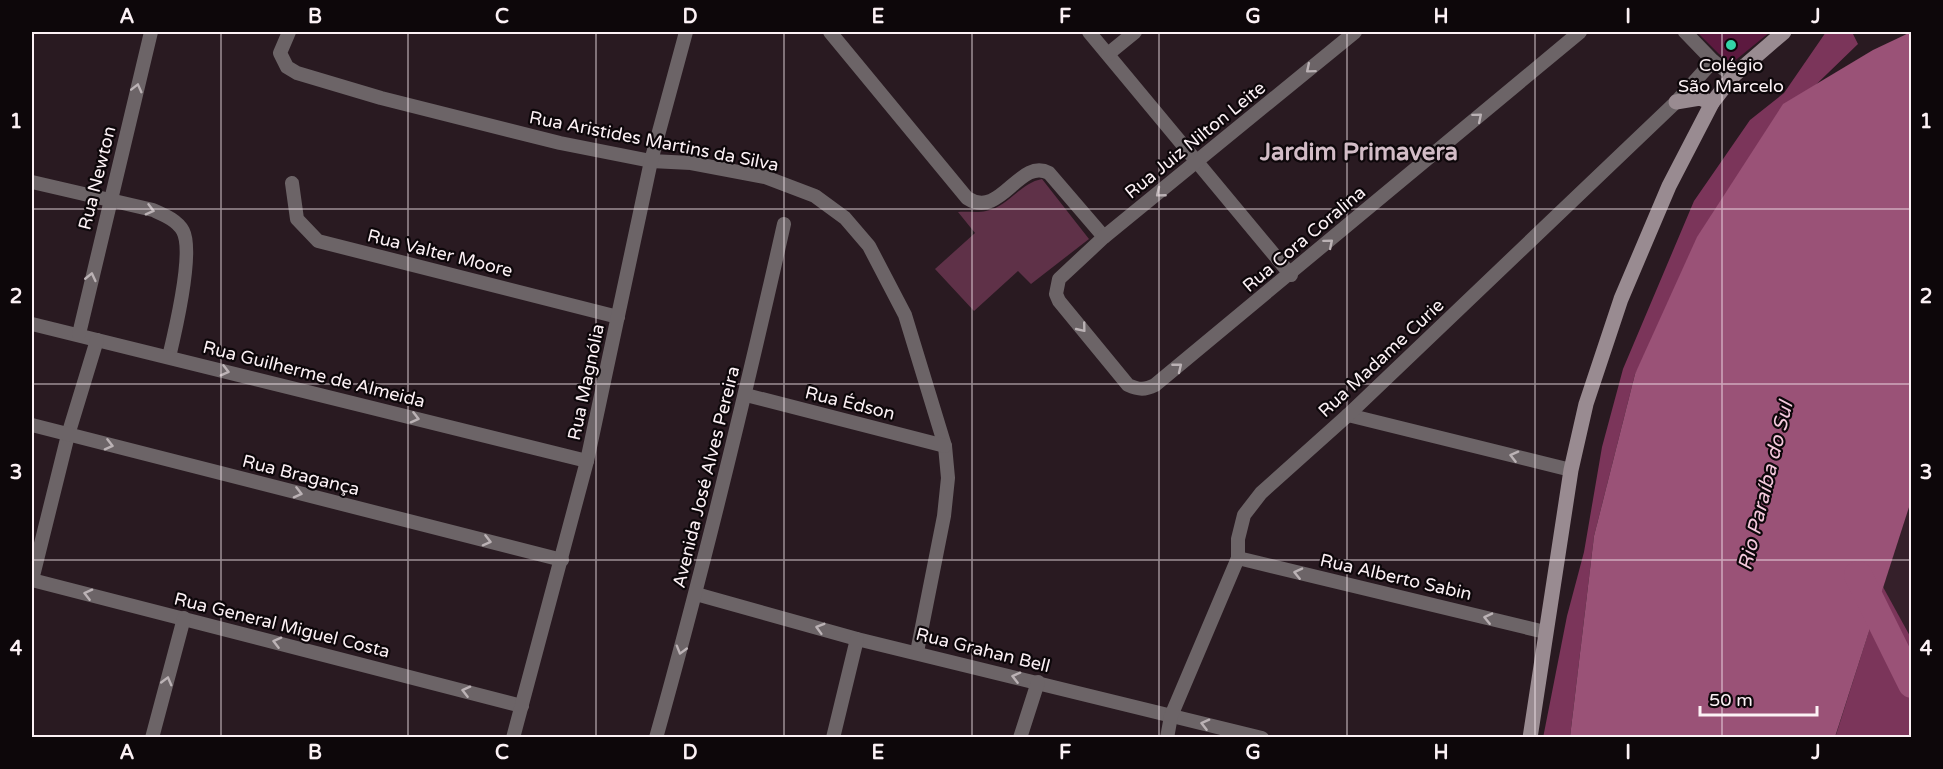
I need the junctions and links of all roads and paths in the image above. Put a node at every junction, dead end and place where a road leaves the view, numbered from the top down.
1 (147, 32) edge
2 (289, 32) edge
3 (686, 32) edge
4 (830, 32) edge
5 (1089, 32) edge
6 (1135, 32) edge
7 (1355, 32) edge
8 (1580, 32) edge
9 (1685, 32) edge
10 (1784, 32) edge
11 (1107, 54) junction
12 (1713, 61) junction
13 (1733, 76) junction
14 (1676, 102) junction
15 (1712, 102) junction
16 (651, 161) junction
17 (1198, 162) junction
18 (32, 182) edge
19 (292, 183) dead end
20 (110, 202) junction
21 (784, 224) dead end
22 (1104, 237) junction
23 (1291, 275) junction
24 (618, 317) junction
25 (32, 324) edge
26 (79, 334) junction
27 (97, 340) junction
28 (169, 357) junction
29 (1128, 385) joint
30 (746, 395) junction
31 (1348, 415) junction
32 (32, 426) edge
33 (68, 435) junction
34 (945, 446) junction
35 (587, 461) junction
36 (1571, 470) junction
37 (1238, 558) junction
38 (562, 560) junction
39 (32, 580) edge
40 (696, 594) junction
41 (184, 618) junction
42 (1545, 632) junction
43 (857, 639) junction
44 (917, 652) junction
45 (1038, 682) junction
46 (522, 705) junction
47 (1171, 716) junction
48 (152, 738) edge
49 (513, 738) edge
50 (656, 738) edge
51 (833, 738) edge
52 (1020, 738) edge
53 (1167, 738) edge
54 (1262, 738) edge
55 (1530, 738) edge

20 -> 1 street, Rua Newton
2 - 16 street, Rua Aristides Martins da Silva
3 - 16 street, Rua Magnólia
4 - 22 street
5 - 11 street
6 - 11 street
7 -> 17 street, Rua Juiz Nilton Leite
23 -> 8 street, Rua Cora Coralina
9 - 12 street
10 - 13 main road
11 - 17 street
12 - 13 street
12 - 14 street, Rua Madame Curie
13 - 15 main road
14 - 15 main road
14 - 31 street, Rua Madame Curie
15 - 36 main road
16 - 24 street, Rua Magnólia
16 - 34 street, Rua Aristides Martins da Silva
17 -> 22 street, Rua Juiz Nilton Leite
17 - 23 street
18 - 20 street
19 - 24 street, Rua Valter Moore
26 -> 20 street, Rua Newton
20 -> 28 street
21 - 30 street, Avenida José Alves Pereira
22 -> 29 street, Rua Juiz Nilton Leite
29 -> 23 street, Rua Cora Coralina
24 - 35 street, Rua Magnólia
25 - 26 street, Rua Guilherme de Almeida
26 - 27 street, Rua Guilherme de Almeida
27 - 28 street, Rua Guilherme de Almeida
27 - 33 street
28 -> 35 street, Rua Guilherme de Almeida
30 - 34 street, Rua Édson
30 - 40 street, Avenida José Alves Pereira
36 -> 31 street
31 - 37 street, Rua Madame Curie
32 - 33 street, Rua Bragança
33 -> 38 street, Rua Bragança
33 - 39 street
34 - 44 street, Rua Aristides Martins da Silva
35 - 38 street, Rua Magnólia
36 - 42 main road
42 -> 37 street, Rua Alberto Sabin
37 - 47 street, Rua Madame Curie
38 - 46 street, Rua Magnólia
41 -> 39 street, Rua General Miguel Costa
43 -> 40 street, Rua Grahan Bell
40 -> 50 street, Avenida José Alves Pereira
46 -> 41 street, Rua General Miguel Costa
48 -> 41 street
42 - 55 main road
43 - 44 street, Rua Grahan Bell
43 - 51 street
45 -> 44 street, Rua Grahan Bell
45 - 47 street, Rua Grahan Bell
45 - 52 street
46 - 49 street, Rua Magnólia
47 - 53 street, Rua Madame Curie
54 -> 47 street, Rua Grahan Bell

